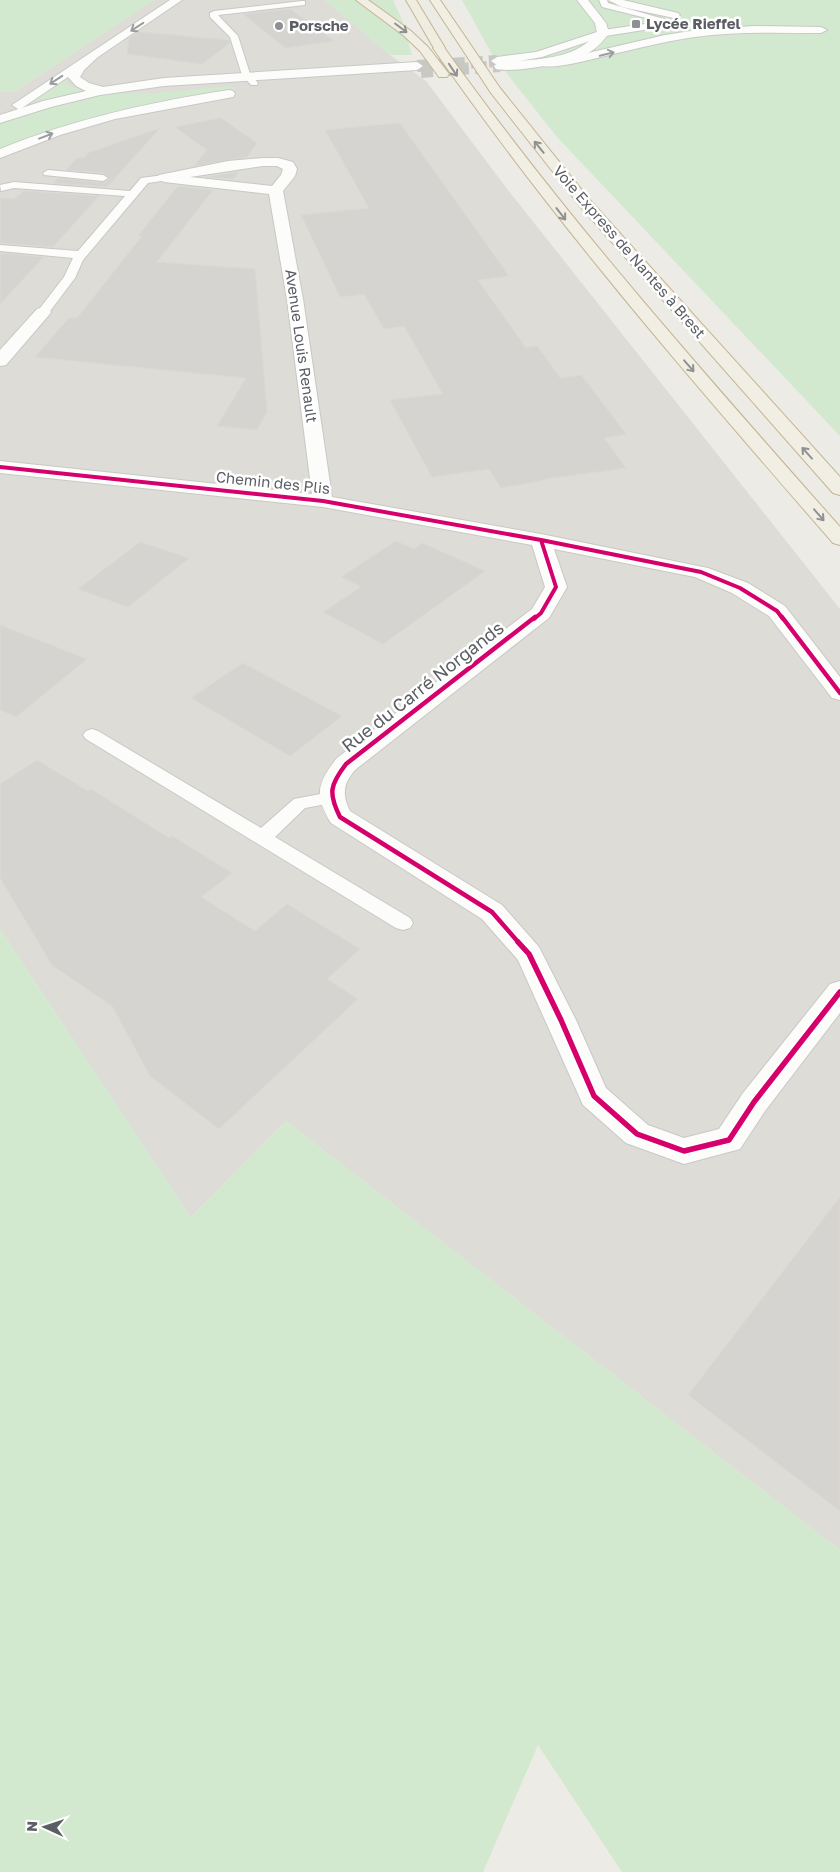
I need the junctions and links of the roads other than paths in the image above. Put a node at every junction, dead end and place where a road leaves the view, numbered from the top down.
1 (177, 0) edge
2 (361, 0) edge
3 (411, 0) edge
4 (435, 0) edge
5 (582, 0) edge
6 (603, 0) edge
7 (612, 0) edge
8 (302, 3) dead end
9 (718, 20) dead end
10 (684, 21) junction
11 (736, 22) junction
12 (603, 33) junction
13 (684, 35) junction
14 (439, 48) joint
15 (96, 53) junction
16 (541, 63) junction
17 (247, 85) junction
18 (100, 91) junction
19 (468, 92) junction
20 (0, 118) edge
21 (0, 154) edge
22 (48, 173) dead end
23 (110, 178) dead end
24 (164, 178) junction
25 (128, 179) dead end
26 (145, 180) junction
27 (1, 188) dead end
28 (276, 191) junction
29 (134, 194) junction
30 (0, 248) edge
31 (81, 255) junction
32 (43, 312) joint
33 (0, 361) edge
34 (0, 467) edge
35 (840, 489) edge
36 (323, 500) junction
37 (840, 539) edge
38 (541, 540) junction
39 (840, 693) edge
40 (92, 735) dead end
41 (331, 798) junction
42 (262, 838) junction
43 (403, 923) dead end
44 (840, 992) edge

1 -> 15 street
2 -> 19 highway
3 - 14 highway
35 -> 4 highway, Voie Express de Nantes à Brest
5 - 12 street
6 - 10 lane
7 - 10 street
8 - 17 lane
9 - 11 street
10 - 11 street
10 - 12 street
10 - 13 street
11 - 13 street
12 - 16 street
12 - 16 street
16 -> 13 street
14 -> 19 highway, Voie Express de Nantes à Brest
15 - 18 street
15 -> 20 street
17 - 17 street
17 - 18 street
21 -> 17 street
18 - 20 street
19 -> 37 highway, Voie Express de Nantes à Brest
22 - 23 lane
24 - 26 lane
24 - 28 street
24 - 28 street
25 - 26 lane
26 - 29 lane
27 - 29 lane
28 - 36 street, Avenue Louis Renault
29 - 31 lane
30 - 31 lane
31 - 32 lane
32 - 33 street
34 - 36 street, Chemin des Plis
36 - 38 street, Chemin des Plis
38 - 39 street
38 - 41 street, Rue du Carré Norgands
40 - 42 lane
41 - 42 lane
41 - 44 street
42 - 43 lane

